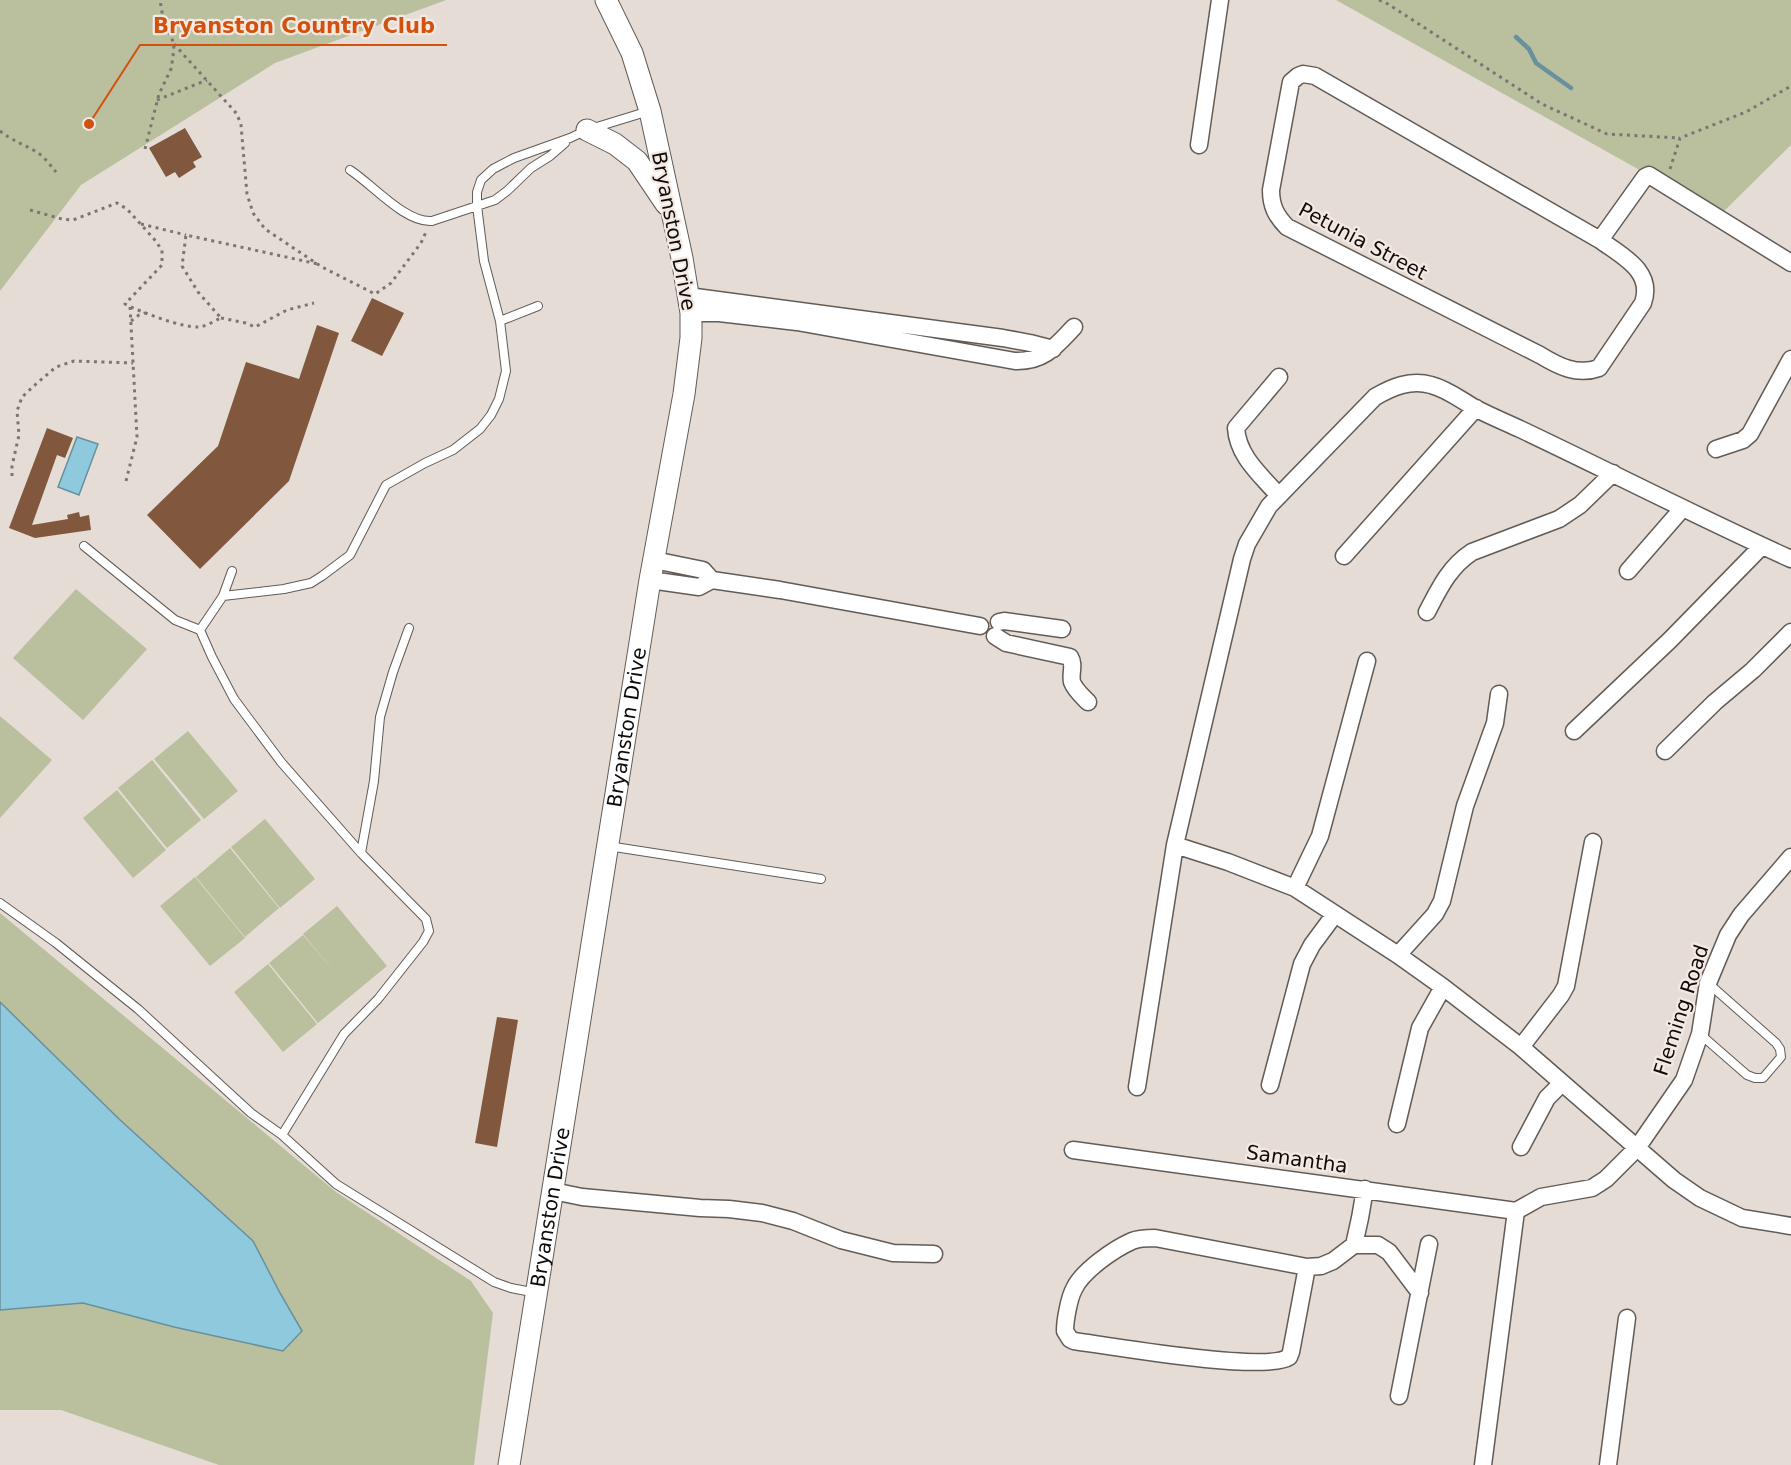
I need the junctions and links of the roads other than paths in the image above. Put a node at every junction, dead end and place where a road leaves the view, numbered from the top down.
1 (606, 0) edge
2 (1220, 0) edge
3 (650, 111) junction
4 (579, 134) junction
5 (1199, 145) dead end
6 (350, 170) dead end
7 (477, 206) junction
8 (673, 214) junction
9 (1600, 240) junction
10 (1791, 263) edge
11 (690, 305) junction
12 (538, 306) dead end
13 (500, 321) junction
14 (1074, 327) dead end
15 (1791, 359) edge
16 (1280, 376) dead end
17 (1476, 408) junction
18 (1716, 449) dead end
19 (1613, 473) junction
20 (1279, 496) junction
21 (1682, 509) junction
22 (84, 546) dead end
23 (1762, 546) junction
24 (1344, 556) dead end
25 (1791, 560) edge
26 (652, 570) junction
27 (1628, 571) dead end
28 (232, 572) dead end
29 (223, 597) junction
30 (1427, 612) dead end
31 (409, 628) dead end
32 (997, 629) junction
33 (1062, 629) dead end
34 (200, 630) junction
35 (1791, 632) edge
36 (1367, 661) dead end
37 (1499, 694) dead end
38 (1088, 702) dead end
39 (1574, 731) dead end
40 (1665, 751) dead end
41 (1593, 842) dead end
42 (1175, 845) junction
43 (608, 846) junction
44 (361, 853) junction
45 (1791, 857) edge
46 (821, 879) dead end
47 (1295, 888) junction
48 (0, 903) edge
49 (1335, 914) junction
50 (1398, 955) junction
51 (1708, 983) junction
52 (1443, 987) junction
53 (1700, 1034) junction
54 (1521, 1047) junction
55 (1562, 1083) junction
56 (1270, 1085) dead end
57 (1137, 1088) dead end
58 (1397, 1124) dead end
59 (282, 1135) junction
60 (1521, 1147) dead end
61 (1637, 1148) junction
62 (1073, 1149) dead end
63 (1365, 1189) junction
64 (553, 1191) junction
65 (1516, 1211) junction
66 (1791, 1226) edge
67 (1429, 1244) dead end
68 (1354, 1245) junction
69 (934, 1254) dead end
70 (1307, 1267) junction
71 (537, 1293) junction
72 (1420, 1293) junction
73 (1627, 1318) dead end
74 (1399, 1396) dead end
75 (509, 1465) edge
76 (1483, 1465) edge
77 (1608, 1465) edge

1 - 3 street, Bryanston Drive
2 - 5 street
3 - 4 lane
3 - 8 street, Bryanston Drive
4 - 7 lane
4 - 7 lane
4 - 8 street
6 - 7 lane
7 - 13 lane
8 - 11 street, Bryanston Drive
9 - 9 street, Petunia Street
9 - 10 street
11 - 14 street
11 - 26 street, Bryanston Drive
12 - 13 lane
13 - 29 lane
15 - 18 street
16 - 20 street
17 - 19 street
17 - 20 street
17 - 24 street
19 - 21 street
19 - 30 street
20 - 42 street
21 - 23 street
21 - 27 street
22 - 34 lane
23 - 25 street
23 - 39 street
26 - 32 street
26 - 43 street, Bryanston Drive
28 - 29 lane
29 - 34 lane
31 - 44 lane
32 - 33 street
32 - 38 street
34 - 44 lane
35 - 40 street
36 - 47 street
37 - 50 street
41 - 54 street
42 - 47 street
42 - 57 street
43 - 46 lane
43 - 64 street, Bryanston Drive
44 - 59 lane
45 - 51 street, Fleming Road
47 - 49 street
48 - 59 lane
49 - 50 street
49 - 56 street
50 - 52 street
51 - 53 street, Fleming Road
51 - 53 lane
52 - 54 street
52 - 58 street
53 - 61 street, Fleming Road
54 - 55 street
55 - 60 street
55 - 61 street
59 - 71 lane
61 - 65 street, Fleming Road
61 - 66 street
62 - 63 street, Samantha
63 - 65 street, Samantha
63 - 68 street
64 - 69 street
64 - 71 street, Bryanston Drive
65 - 76 street
67 - 72 street
68 - 70 street
68 - 72 street
70 - 70 street
71 - 75 street, Bryanston Drive
72 - 74 street
73 - 77 street

